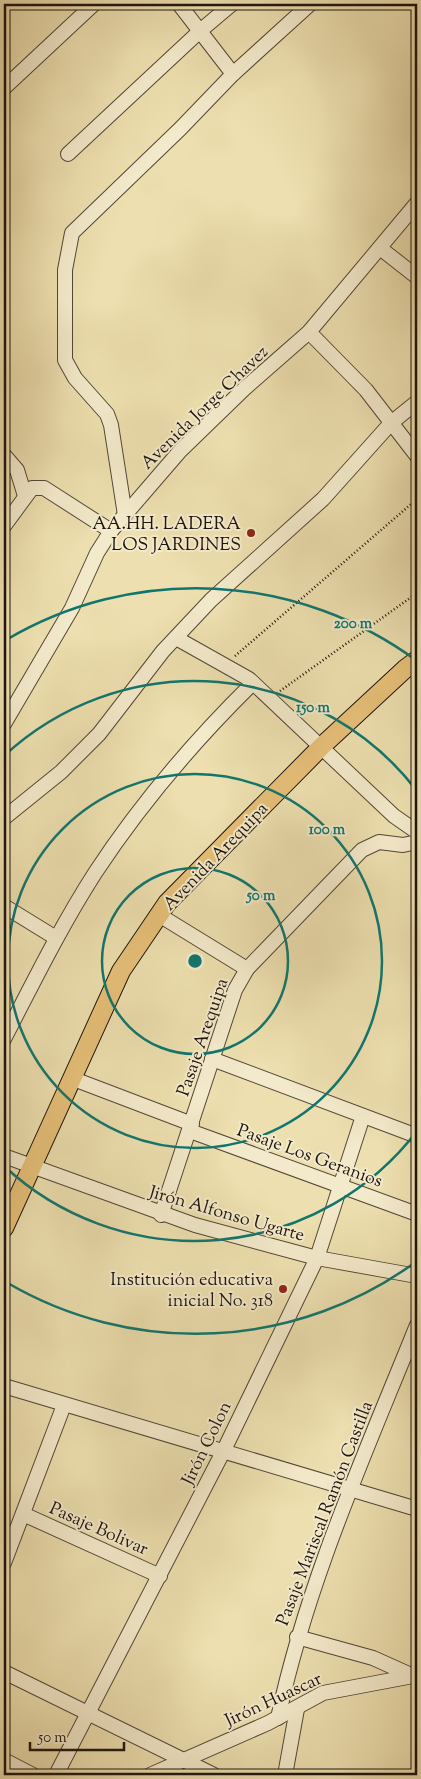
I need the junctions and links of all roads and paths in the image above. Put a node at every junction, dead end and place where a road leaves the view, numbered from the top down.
1 (94, 4) edge
2 (179, 4) edge
3 (232, 4) edge
4 (310, 4) edge
5 (200, 31) junction
6 (233, 74) junction
7 (4, 88) edge
8 (68, 154) dead end
9 (417, 203) edge
10 (380, 248) junction
11 (417, 277) edge
12 (309, 332) junction
13 (417, 402) edge
14 (391, 423) junction
15 (4, 455) edge
16 (417, 456) edge
17 (25, 496) junction
18 (417, 499) edge
19 (125, 515) junction
20 (4, 526) edge
21 (111, 531) junction
22 (417, 593) edge
23 (176, 638) junction
24 (417, 660) edge
25 (225, 664) junction
26 (253, 683) junction
27 (270, 698) junction
28 (4, 724) edge
29 (322, 746) junction
30 (4, 818) edge
31 (417, 832) edge
32 (417, 842) edge
33 (4, 906) edge
34 (159, 916) junction
35 (56, 938) junction
36 (247, 969) junction
37 (4, 1039) edge
38 (212, 1059) junction
39 (72, 1078) junction
40 (364, 1116) junction
41 (191, 1127) junction
42 (417, 1136) edge
43 (4, 1156) edge
44 (32, 1167) junction
45 (342, 1186) junction
46 (417, 1214) edge
47 (161, 1215) junction
48 (4, 1228) edge
49 (317, 1258) junction
50 (417, 1276) edge
51 (417, 1325) edge
52 (4, 1386) edge
53 (64, 1405) junction
54 (224, 1450) junction
55 (351, 1489) junction
56 (417, 1509) edge
57 (23, 1514) junction
58 (4, 1563) edge
59 (160, 1576) junction
60 (297, 1637) junction
61 (4, 1672) edge
62 (415, 1677) edge
63 (296, 1709) junction
64 (88, 1713) junction
65 (278, 1718) junction
66 (4, 1760) edge
67 (181, 1760) junction
68 (33, 1775) edge
69 (56, 1775) edge
70 (150, 1775) edge
71 (214, 1775) edge
72 (285, 1775) edge

1 - 7 street
2 - 5 street
3 - 5 street
4 - 6 street
5 - 6 street
5 - 8 street
6 - 19 street
9 - 10 street, Avenida Jorge Chavez
10 - 11 street
10 - 12 street, Avenida Jorge Chavez
12 - 14 street
12 - 19 street, Avenida Jorge Chavez
13 - 14 street
14 - 16 street
14 - 23 street
15 - 17 street
17 - 20 street
17 - 21 street
18 - 25 path
19 - 21 street, Avenida Jorge Chavez
21 - 28 street, Avenida Jorge Chavez
22 - 27 path
23 - 25 street
23 - 30 street
24 - 29 main road, Avenida Arequipa
25 - 26 street
26 - 27 street
26 - 35 street
27 - 29 street
29 - 31 street
29 - 34 main road, Avenida Arequipa
32 - 36 street, Pasaje Arequipa
33 - 35 street
34 - 36 street
34 - 39 main road, Avenida Arequipa
35 - 37 street
36 - 38 street, Pasaje Arequipa
38 - 40 street
38 - 41 street, Pasaje Arequipa
39 - 41 street, Pasaje Los Geranios
39 - 44 main road, Avenida Arequipa
40 - 42 street
40 - 45 street, Jirón Colon
41 - 45 street, Pasaje Los Geranios
41 - 47 street, Pasaje Arequipa
43 - 44 street, Jirón Alfonso Ugarte
44 - 47 street, Jirón Alfonso Ugarte
44 - 48 main road, Avenida Arequipa
45 - 46 street, Pasaje Los Geranios
45 - 49 street, Jirón Colon
47 - 49 street, Jirón Alfonso Ugarte
49 - 50 street, Jirón Alfonso Ugarte
49 - 54 street, Jirón Colon
51 - 55 street, Pasaje Mariscal Ramón Castilla
52 - 53 street
53 - 54 street
53 - 57 street
54 - 55 street
54 - 59 street, Jirón Colon
55 - 56 street
55 - 60 street, Pasaje Mariscal Ramón Castilla
57 - 58 street
57 - 59 street, Pasaje Bolivar
59 - 64 street, Jirón Colon
60 - 62 street
60 - 65 street, Pasaje Mariscal Ramón Castilla
61 - 64 street
62 - 63 street, Jirón Huascar
63 - 65 street, Jirón Huascar
63 - 72 street
64 - 67 street
64 - 69 street, Jirón Colon
65 - 67 street, Jirón Huascar
66 - 68 street
67 - 70 street, Jirón Huascar
67 - 71 street

